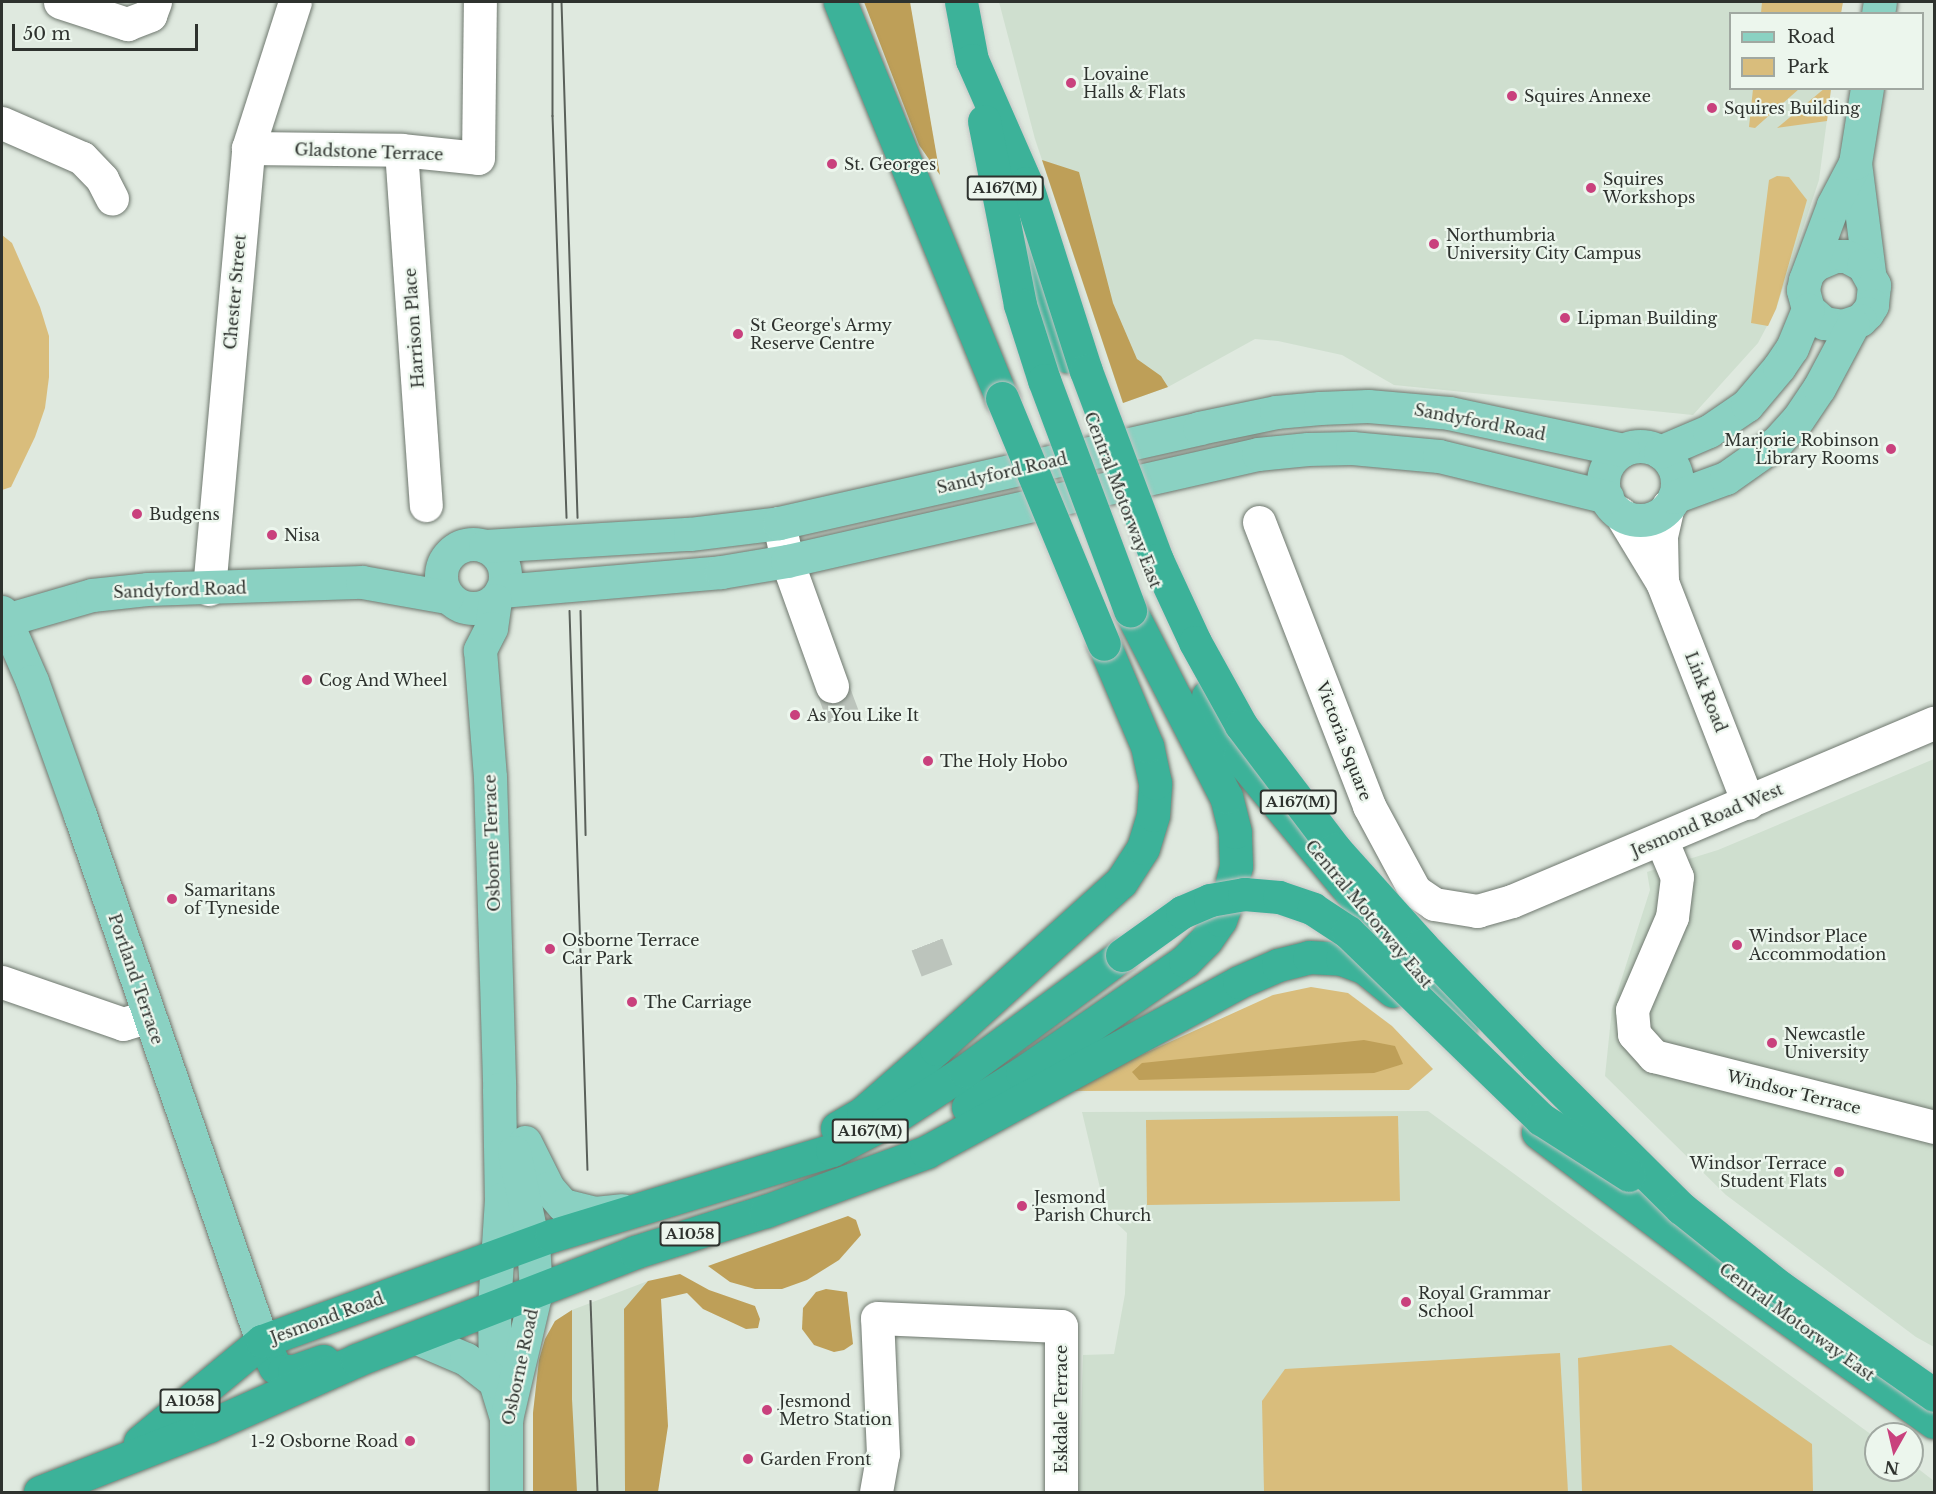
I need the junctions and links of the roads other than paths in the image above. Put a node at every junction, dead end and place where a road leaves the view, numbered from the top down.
1 (60, 2) edge
2 (155, 2) edge
3 (295, 2) edge
4 (480, 2) edge
5 (840, 2) edge
6 (946, 2) edge
7 (961, 2) edge
8 (972, 60) junction
9 (1867, 90) edge
10 (2, 123) edge
11 (248, 148) junction
12 (401, 150) junction
13 (1855, 163) junction
14 (112, 199) dead end
15 (1809, 271) junction
16 (1869, 272) junction
17 (1808, 309) junction
18 (1853, 324) junction
19 (1623, 450) junction
20 (1660, 452) junction
21 (1671, 502) junction
22 (1613, 505) junction
23 (426, 506) dead end
24 (1259, 522) dead end
25 (779, 523) junction
26 (485, 546) junction
27 (446, 557) junction
28 (787, 561) junction
29 (362, 582) junction
30 (1662, 582) junction
31 (209, 589) junction
32 (477, 599) junction
33 (3, 617) edge
34 (832, 686) tunnel mouth
35 (1935, 723) edge
36 (1748, 803) junction
37 (1661, 839) junction
38 (1478, 911) joint
39 (2, 982) edge
40 (149, 1016) junction
41 (499, 1089) junction
42 (1935, 1127) edge
43 (767, 1171) junction
44 (845, 1179) junction
45 (1682, 1208) junction
46 (636, 1209) junction
47 (533, 1243) junction
48 (496, 1256) junction
49 (1740, 1284) junction
50 (536, 1291) junction
51 (494, 1307) junction
52 (414, 1338) junction
53 (262, 1341) junction
54 (495, 1382) junction
55 (1935, 1395) edge
56 (506, 1419) junction
57 (1935, 1422) edge
58 (118, 1461) junction
59 (40, 1492) edge
60 (506, 1492) edge
61 (876, 1492) edge
62 (1061, 1492) edge

1 - 2 street
3 - 11 street, Chester Street
4 - 12 street, Gladstone Terrace
5 - 43 highway, A167(M), bridge
6 - 49 highway, Central Motorway East / A167(M)
7 - 8 highway, Central Motorway East / A167(M), bridge
8 - 44 highway, A167(M), bridge
8 - 45 highway, Central Motorway East / A167(M), bridge
9 - 13 main road
10 - 14 street
11 - 12 street, Gladstone Terrace
11 - 31 street, Chester Street
12 - 23 street, Harrison Place
13 - 15 main road
13 - 16 main road
15 - 16 main road
15 - 17 main road
16 - 18 main road
17 - 18 main road
17 - 20 main road
18 - 21 main road
19 - 20 main road
19 - 22 main road
19 - 25 main road, Sandyford Road
20 - 21 main road
21 - 22 main road
21 - 30 street, Link Road
22 - 28 main road, Sandyford Road
22 - 30 street, Link Road
24 - 38 street, Victoria Square
25 - 26 main road, Sandyford Road
25 - 28 street
26 - 27 main road
26 - 32 main road
27 - 29 main road, Sandyford Road
27 - 32 main road
28 - 32 main road, Sandyford Road
28 - 34 street
29 - 31 main road, Sandyford Road
29 - 32 main road, Sandyford Road
30 - 36 street, Link Road
31 - 33 main road, Sandyford Road
32 - 41 main road, Osborne Terrace
33 - 40 main road, Portland Terrace
35 - 36 street, Jesmond Road West
36 - 37 street, Jesmond Road West
37 - 38 street, Jesmond Road West
37 - 42 street, Windsor Terrace
39 - 40 street
40 - 53 main road, Portland Terrace
41 - 46 main road
41 - 47 main road, Osborne Terrace
41 - 48 main road, Osborne Terrace
43 - 45 highway, A167(M), bridge
43 - 46 highway, A1058
44 - 49 highway, A167(M)
44 - 50 highway, A1058
45 - 55 highway, Central Motorway East / A167(M), bridge
46 - 47 highway, A1058
47 - 48 highway, Jesmond Road / A1058
47 - 50 main road, Osborne Road
48 - 51 main road, Osborne Terrace
48 - 53 highway, Jesmond Road / A1058
49 - 57 highway, Central Motorway East / A167(M)
50 - 51 highway, Jesmond Road / A1058
50 - 56 main road, Osborne Road
51 - 52 highway, Jesmond Road / A1058
51 - 54 main road, Osborne Terrace
52 - 53 highway, A1058
52 - 54 main road
52 - 58 highway, Jesmond Road / A1058
53 - 58 highway, Jesmond Road / A1058
54 - 56 main road, Osborne Terrace
56 - 60 main road, Osborne Road
58 - 59 highway, Jesmond Road / A1058
61 - 62 street, Eskdale Terrace

